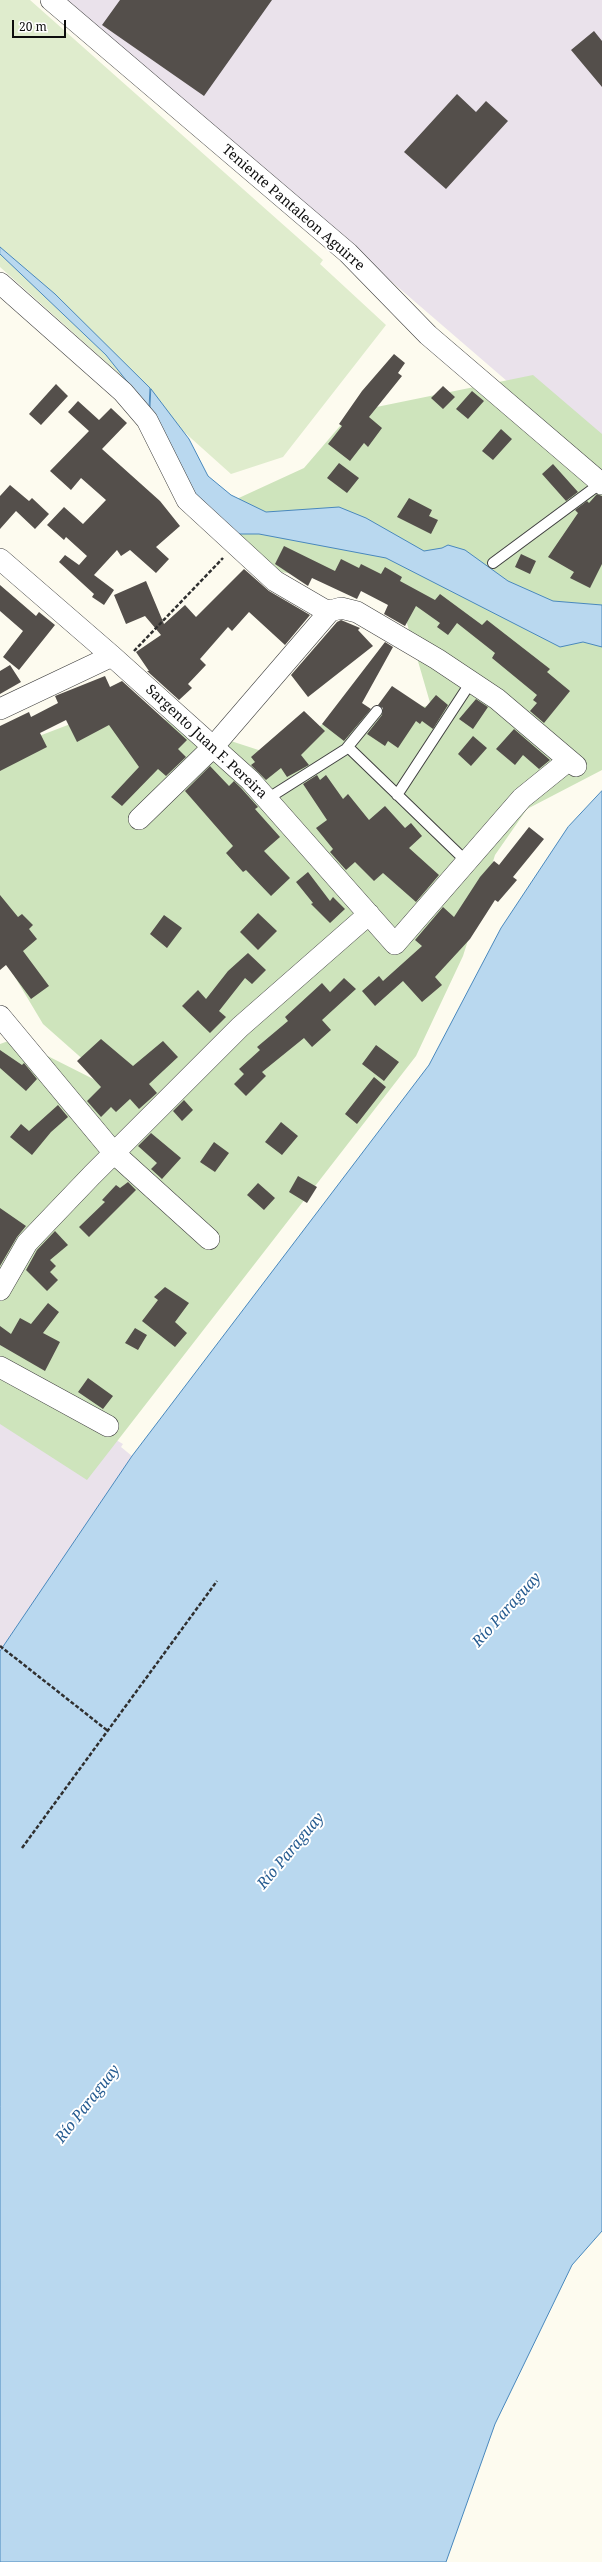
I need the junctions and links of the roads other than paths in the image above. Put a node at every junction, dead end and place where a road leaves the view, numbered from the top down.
1 (51, 0) edge
2 (0, 283) edge
3 (601, 484) edge
4 (0, 558) edge
5 (493, 563) dead end
6 (330, 611) junction
7 (117, 660) junction
8 (471, 682) junction
9 (0, 709) edge
10 (377, 711) dead end
11 (213, 747) junction
12 (348, 747) junction
13 (397, 794) junction
14 (267, 799) junction
15 (139, 820) dead end
16 (467, 862) junction
17 (369, 914) junction
18 (1, 1021) edge
19 (114, 1153) junction
20 (210, 1239) dead end
21 (0, 1290) edge
22 (0, 1367) edge
23 (108, 1426) dead end

1 - 3 street, Teniente Pantaleon Aguirre
2 - 6 street
3 - 5 lane
4 - 7 street, Sargento Juan F. Pereira
6 - 8 street
6 - 11 street
7 - 9 street
7 - 11 street, Sargento Juan F. Pereira
8 - 13 lane
8 - 16 street
10 - 12 lane
11 - 14 street, Sargento Juan F. Pereira
11 - 15 street
12 - 13 lane
12 - 14 lane
13 - 16 lane
14 - 17 street, Sargento Juan F. Pereira
16 - 17 street, Sargento Juan F. Pereira
17 - 19 street
18 - 19 street
19 - 20 street
19 - 21 street
22 - 23 street

